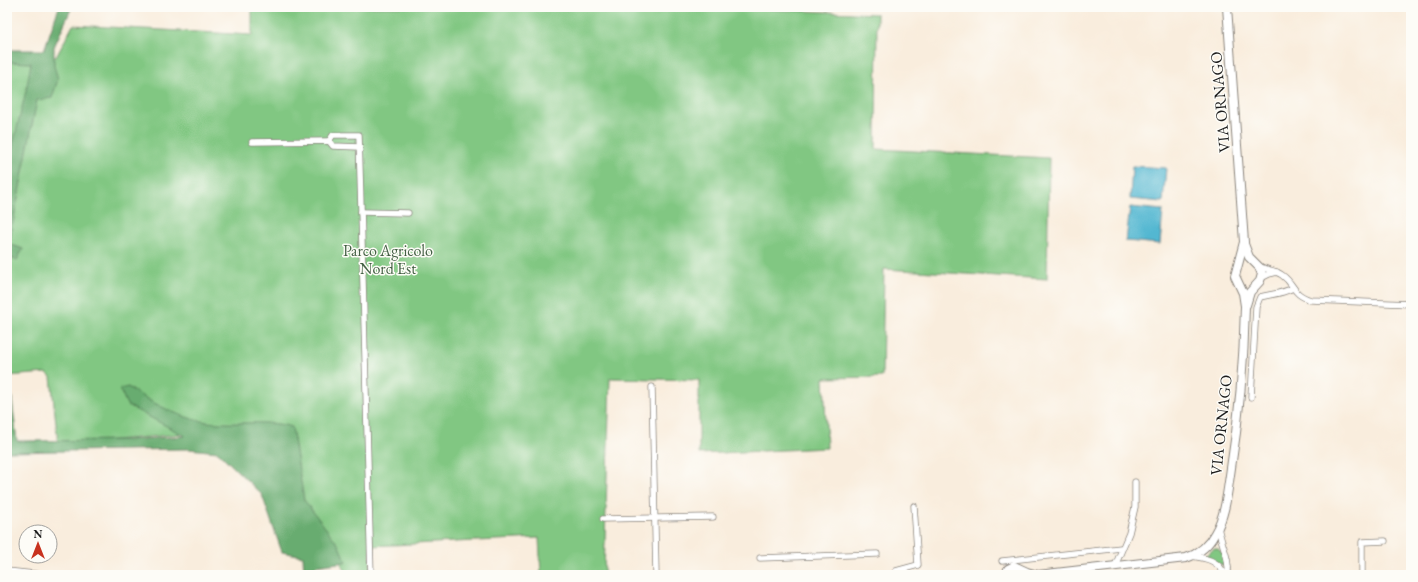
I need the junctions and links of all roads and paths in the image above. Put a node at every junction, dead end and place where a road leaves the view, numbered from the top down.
1 (1227, 7) edge
2 (328, 141) junction
3 (252, 142) dead end
4 (359, 146) junction
5 (361, 212) junction
6 (408, 213) dead end
7 (1244, 242) junction
8 (1256, 264) junction
9 (1238, 267) junction
10 (1277, 272) junction
11 (1261, 278) junction
12 (1238, 283) junction
13 (1255, 286) junction
14 (1293, 288) junction
15 (1411, 304) edge
16 (1245, 306) junction
17 (1252, 377) junction
18 (1241, 379) junction
19 (652, 387) dead end
20 (1251, 397) dead end
21 (1135, 482) dead end
22 (914, 506) dead end
23 (714, 517) dead end
24 (654, 518) junction
25 (603, 519) dead end
26 (1218, 527) junction
27 (1385, 541) dead end
28 (1208, 544) junction
29 (1121, 548) junction
30 (1223, 549) junction
31 (877, 554) dead end
32 (1191, 556) junction
33 (760, 558) dead end
34 (1002, 561) dead end
35 (1115, 566) junction
36 (7, 571) edge
37 (896, 571) dead end
38 (1023, 573) edge
39 (1004, 574) edge
40 (44, 575) edge
41 (371, 575) edge
42 (656, 575) edge
43 (1038, 575) edge
44 (1226, 575) edge
45 (1362, 575) edge

1 - 7 main road, VIA ORNAGO
2 - 3 street
2 - 4 street
2 - 4 street
4 - 5 street
5 - 6 street
5 - 41 street
7 - 8 main road, VIA ORNAGO
7 - 9 main road, VIA ORNAGO
8 - 9 main road
8 - 10 street
8 - 11 main road, VIA ORNAGO
9 - 12 main road, VIA ORNAGO
10 - 11 street
10 - 14 street
11 - 13 main road, VIA ORNAGO
12 - 13 main road
12 - 16 main road, VIA ORNAGO
13 - 16 main road, VIA ORNAGO
14 - 15 street
14 - 17 street
16 - 18 main road, VIA ORNAGO
17 - 18 street
17 - 20 street
18 - 26 main road, VIA ORNAGO
19 - 24 street
21 - 29 street
22 - 37 street
23 - 24 street
24 - 25 street
24 - 42 street
26 - 28 main road, VIA ORNAGO
26 - 30 street
27 - 45 street
28 - 30 street
28 - 32 main road
29 - 34 street
29 - 35 street
30 - 44 street
31 - 33 street
32 - 35 main road
32 - 44 street
35 - 43 main road
36 - 40 street
38 - 39 main road
38 - 43 main road

